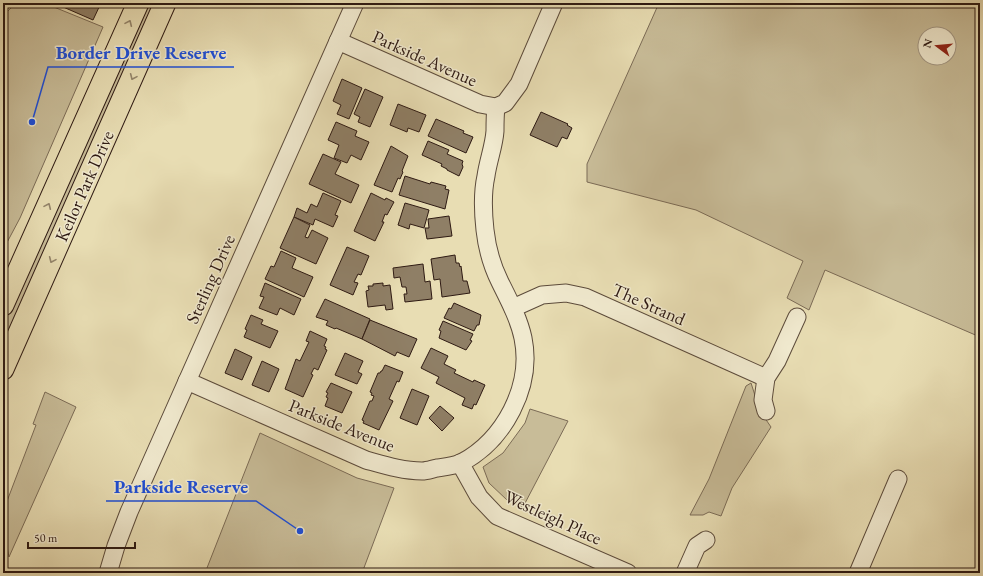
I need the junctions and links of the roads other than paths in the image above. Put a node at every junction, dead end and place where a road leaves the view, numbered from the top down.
1 (138, 3) edge
2 (165, 3) edge
3 (355, 3) edge
4 (554, 3) edge
5 (338, 41) junction
6 (496, 107) junction
7 (3, 305) edge
8 (513, 308) junction
9 (797, 317) dead end
10 (3, 369) edge
11 (766, 378) junction
12 (187, 381) junction
13 (766, 411) dead end
14 (460, 463) junction
15 (898, 479) dead end
16 (706, 540) dead end
17 (108, 573) edge
18 (628, 573) edge
19 (685, 573) edge
20 (858, 573) edge

7 -> 1 main road, Keilor Park Drive
2 -> 10 main road, Keilor Park Drive
3 - 5 street, Sterling Drive
4 - 6 street
5 - 6 street, Parkside Avenue
5 - 12 street, Sterling Drive
6 - 8 street, Parkside Avenue
8 - 11 street, The Strand
8 - 14 street, Parkside Avenue
9 - 11 street
11 - 13 street
12 - 14 street, Parkside Avenue
12 - 17 street, Sterling Drive
14 - 18 street, Westleigh Place
15 - 20 street
16 - 19 street

